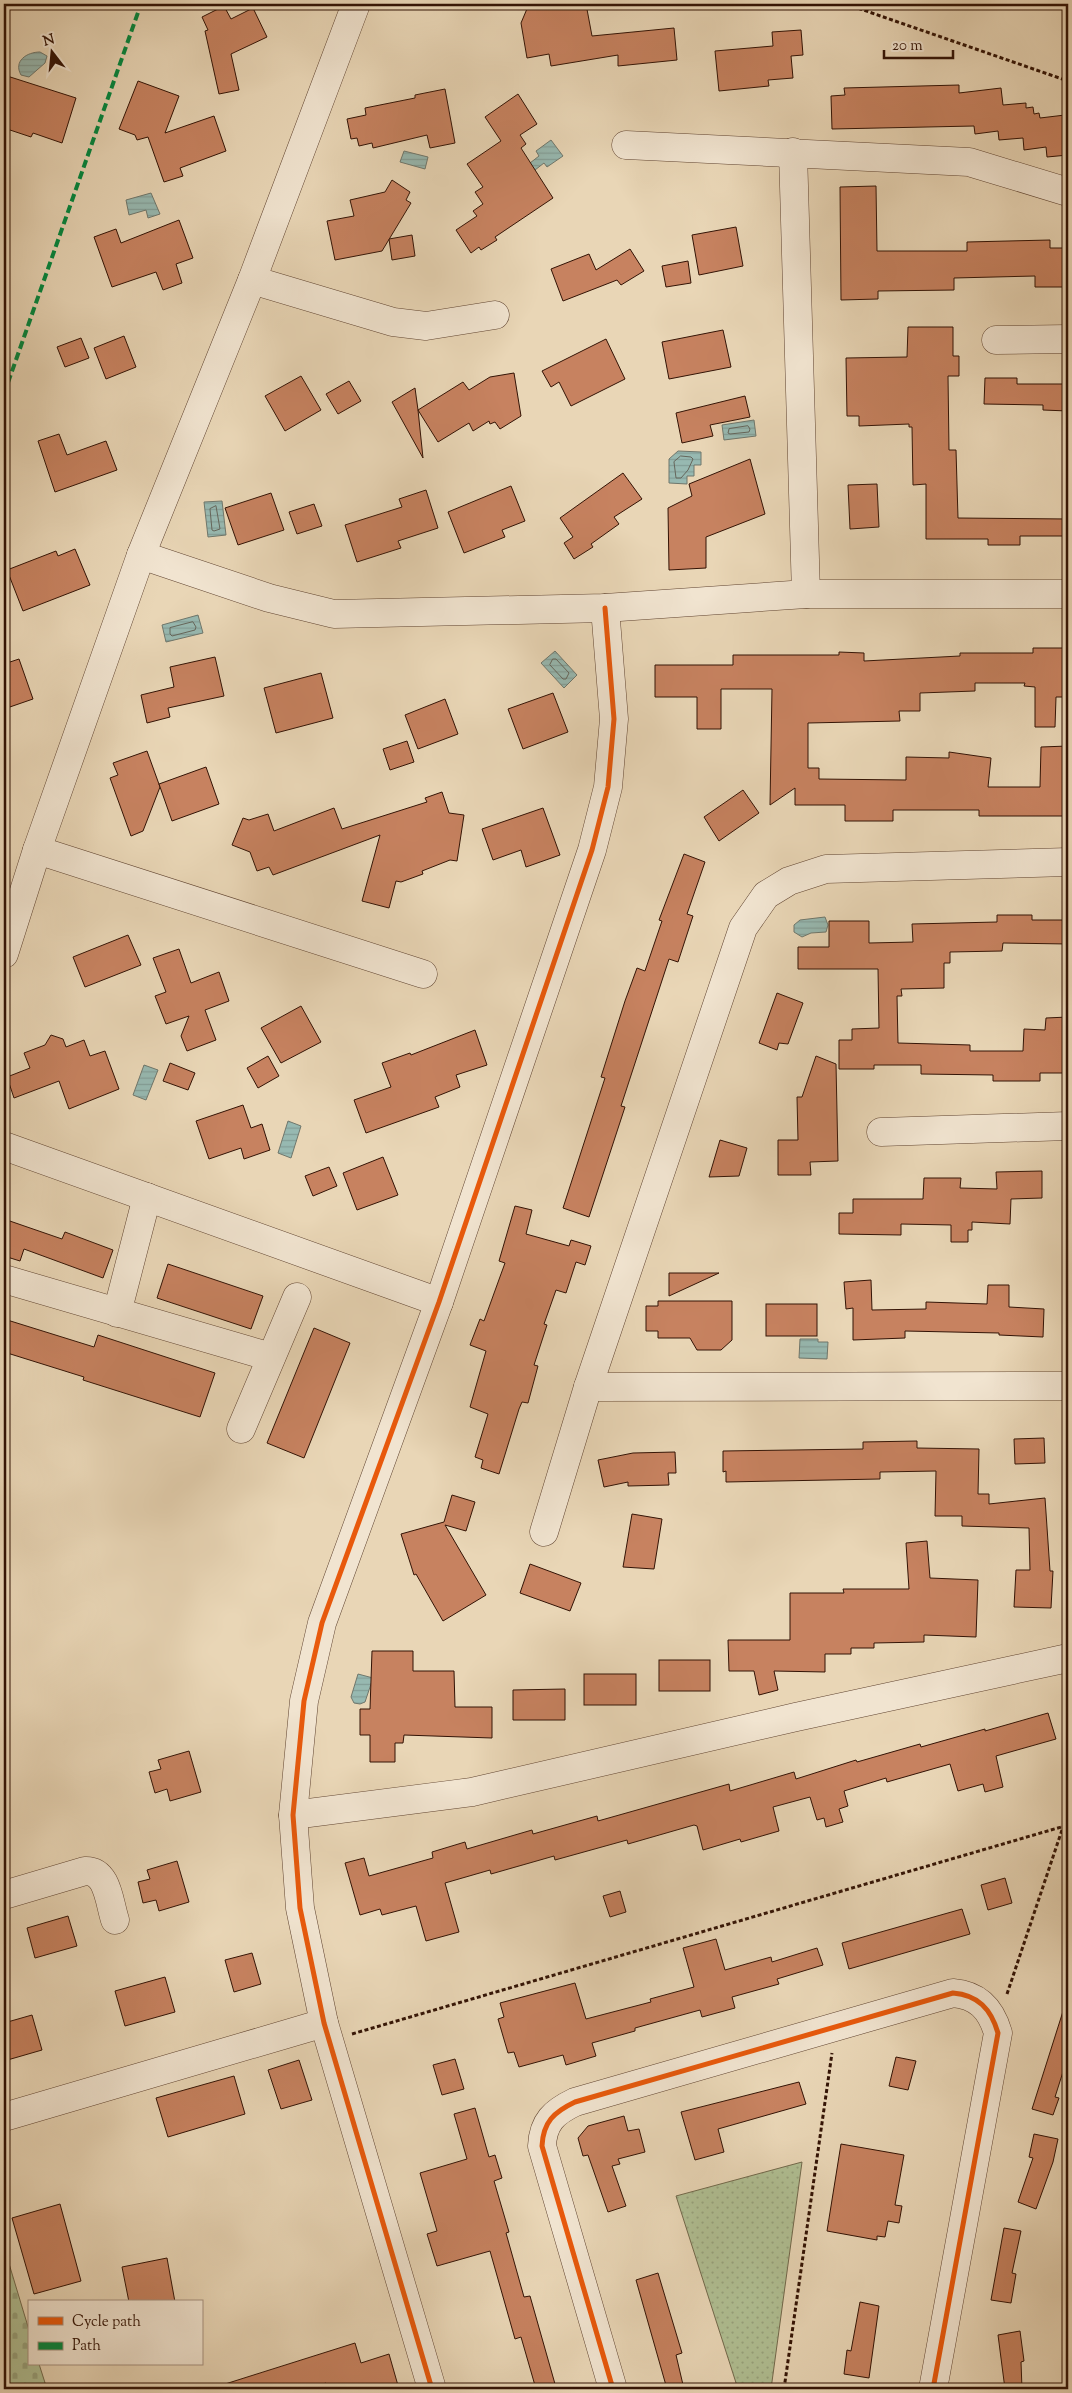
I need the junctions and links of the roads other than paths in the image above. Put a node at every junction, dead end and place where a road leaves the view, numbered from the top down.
1 (356, 4) edge
2 (626, 145) dead end
3 (792, 152) junction
4 (1068, 192) edge
5 (252, 280) junction
6 (495, 315) dead end
7 (1068, 339) edge
8 (996, 340) dead end
9 (141, 555) junction
10 (806, 594) junction
11 (1068, 594) edge
12 (605, 608) junction
13 (37, 850) junction
14 (1068, 862) edge
15 (4, 954) edge
16 (423, 974) dead end
17 (1068, 1126) edge
18 (881, 1132) dead end
19 (4, 1146) edge
20 (147, 1197) junction
21 (4, 1279) edge
22 (297, 1297) dead end
23 (439, 1302) junction
24 (117, 1313) junction
25 (272, 1357) junction
26 (1068, 1386) edge
27 (588, 1387) junction
28 (241, 1429) dead end
29 (544, 1532) dead end
30 (1068, 1658) edge
31 (293, 1815) junction
32 (4, 1895) edge
33 (115, 1920) dead end
34 (327, 2032) junction
35 (4, 2117) edge
36 (432, 2389) edge
37 (613, 2389) edge
38 (934, 2389) edge

1 - 5 street
2 - 3 street
3 - 4 street
3 - 10 street
5 - 6 street
5 - 9 street
7 - 8 street
9 - 12 street
9 - 13 street
10 - 11 street
10 - 12 street
12 - 23 street
13 - 15 street
13 - 16 street
14 - 27 street
17 - 18 street
19 - 20 street
20 - 23 street
20 - 24 street
21 - 24 street
22 - 25 street
23 - 31 street
24 - 25 street
25 - 28 street
26 - 27 street
27 - 29 street
30 - 31 street
31 - 34 street
32 - 33 street
34 - 35 street
34 - 36 street
37 - 38 street

